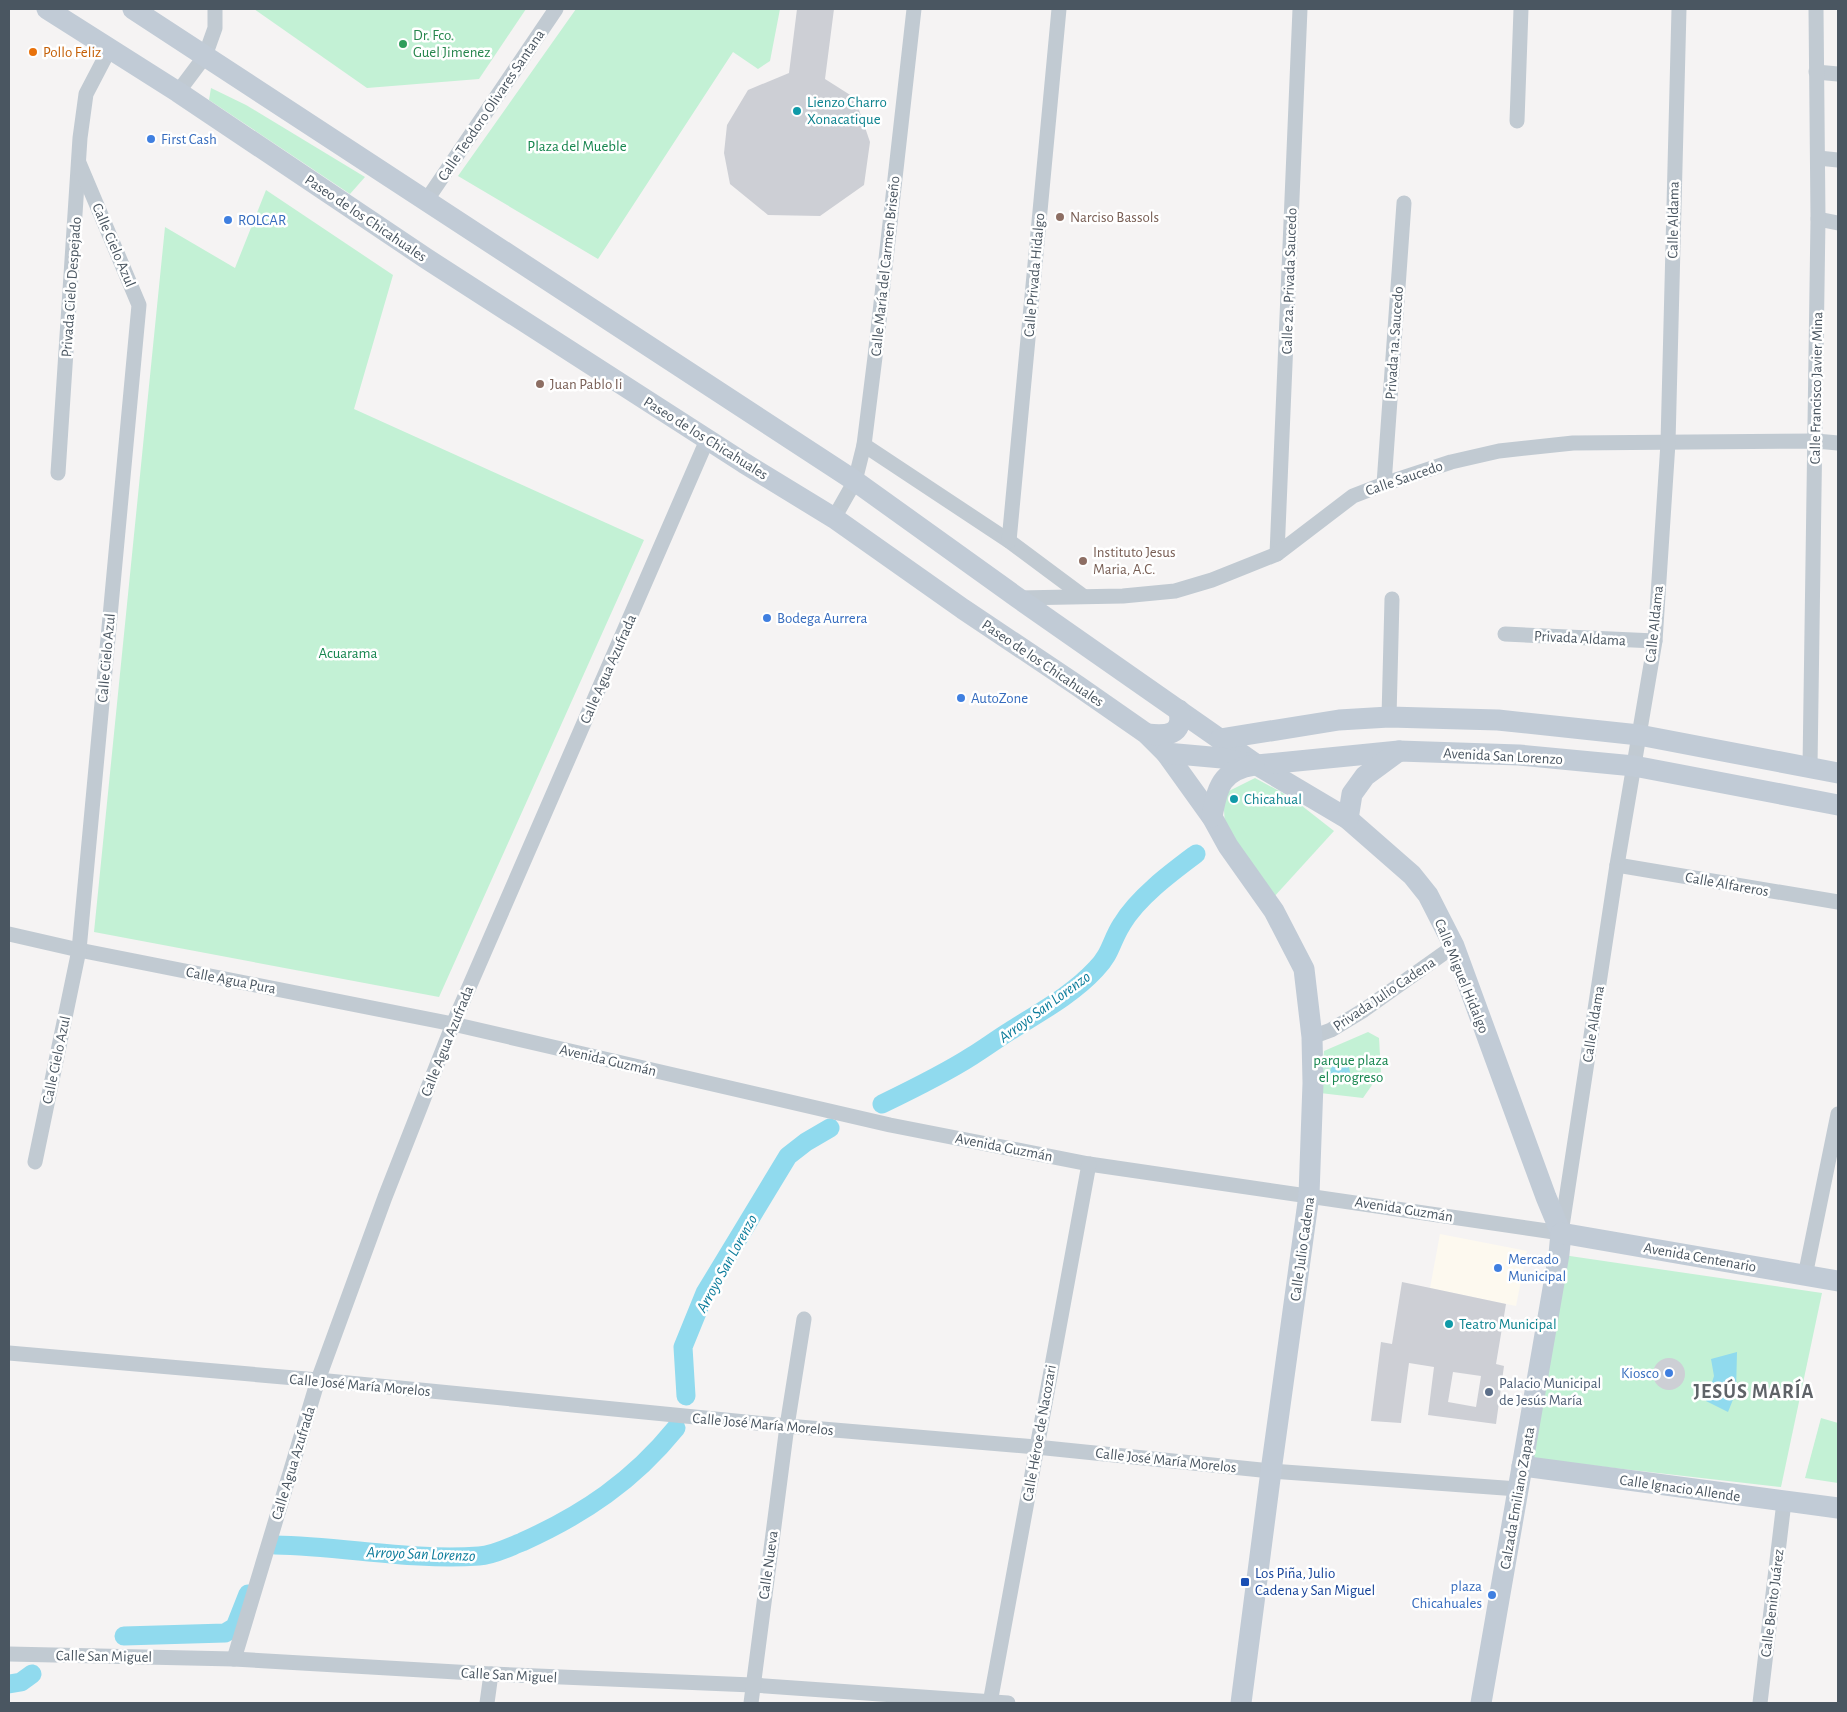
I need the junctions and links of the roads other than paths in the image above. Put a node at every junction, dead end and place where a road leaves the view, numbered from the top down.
1 (47, 9) edge
2 (133, 9) edge
3 (215, 9) edge
4 (556, 9) edge
5 (914, 9) edge
6 (1059, 9) edge
7 (1300, 9) edge
8 (1521, 9) edge
9 (1679, 9) edge
10 (1816, 9) edge
11 (110, 48) junction
12 (205, 56) junction
13 (1816, 72) junction
14 (1838, 74) edge
15 (178, 92) junction
16 (1517, 121) dead end
17 (1818, 158) junction
18 (1838, 160) edge
19 (79, 163) junction
20 (426, 201) junction
21 (1404, 203) dead end
22 (1818, 219) junction
23 (1838, 223) edge
24 (707, 440) junction
25 (1816, 441) junction
26 (1668, 443) junction
27 (1838, 443) edge
28 (864, 445) junction
29 (58, 473) dead end
30 (855, 481) junction
31 (1384, 484) junction
32 (834, 518) junction
33 (1009, 541) junction
34 (1278, 554) junction
35 (1083, 596) junction
36 (1018, 598) junction
37 (1392, 599) dead end
38 (1505, 634) dead end
39 (1655, 641) junction
40 (1179, 710) junction
41 (1389, 717) junction
42 (1147, 734) junction
43 (1639, 736) junction
44 (1220, 739) junction
45 (1399, 751) junction
46 (1166, 753) junction
47 (1257, 765) junction
48 (1634, 766) junction
49 (1810, 767) junction
50 (1838, 773) edge
51 (1838, 805) edge
52 (1212, 817) junction
53 (1348, 819) junction
54 (1616, 865) junction
55 (1838, 902) edge
56 (9, 934) edge
57 (1454, 946) junction
58 (79, 950) junction
59 (453, 1024) junction
60 (1312, 1037) junction
61 (1838, 1114) edge
62 (35, 1162) dead end
63 (1089, 1164) junction
64 (1309, 1195) junction
65 (1561, 1233) junction
66 (1805, 1276) junction
67 (1838, 1281) edge
68 (804, 1319) dead end
69 (9, 1353) edge
70 (318, 1380) junction
71 (787, 1426) junction
72 (1036, 1447) junction
73 (1522, 1466) junction
74 (1271, 1471) junction
75 (1518, 1489) junction
76 (1784, 1502) junction
77 (1838, 1508) edge
78 (9, 1654) edge
79 (234, 1659) junction
80 (491, 1674) junction
81 (752, 1685) junction
82 (991, 1702) edge
83 (487, 1703) edge
84 (750, 1703) edge
85 (1008, 1703) edge
86 (1241, 1703) edge
87 (1481, 1703) edge
88 (1760, 1703) edge

1 - 11 main road, Paseo de los Chicahuales
2 - 12 main road
3 - 12 street
4 - 20 street, Calle Teodoro Olivares Santana
5 - 28 street, Calle María del Carmen Briseño
6 - 33 street, Calle Privada Hidalgo
7 - 34 street, Calle 2a. Privada Saucedo
8 - 16 street
9 - 26 street, Calle Aldama
10 - 13 street, Calle Francisco Javier Mina
11 - 15 main road, Paseo de los Chicahuales
11 - 19 street, Privada Cielo Despejado
12 - 15 street
12 - 20 main road
13 - 14 street
13 - 17 street, Calle Francisco Javier Mina
15 - 24 main road, Paseo de los Chicahuales
17 - 18 street
17 - 22 street, Calle Francisco Javier Mina
19 - 29 street, Privada Cielo Despejado
19 - 58 street, Calle Cielo Azul
20 - 30 main road
21 - 31 street, Privada 1a. Saucedo
22 - 23 street
22 - 25 street, Calle Francisco Javier Mina
24 - 32 main road, Paseo de los Chicahuales
24 - 59 street, Calle Agua Azufrada
25 - 26 street, Calle Saucedo
25 - 27 street, Calle Saucedo
25 - 49 street, Calle Francisco Javier Mina
26 - 31 street, Calle Saucedo
26 - 39 street, Calle Aldama
28 - 30 street, Calle María del Carmen Briseño
28 - 33 street
30 - 32 street, Calle María del Carmen Briseño
30 - 36 main road
31 - 34 street, Calle Saucedo
32 - 42 main road, Paseo de los Chicahuales
33 - 35 street
34 - 35 street, Calle Saucedo
35 - 36 street, Calle Saucedo
36 - 40 main road
37 - 41 street
38 - 39 street, Privada Aldama
39 - 43 street, Calle Aldama
40 - 42 main road
40 - 44 main road
41 - 43 main road
41 - 44 main road
42 - 46 main road, Paseo de los Chicahuales
43 - 48 street, Calle Aldama
43 - 49 main road
44 - 47 main road
45 - 47 main road, Avenida San Lorenzo
45 - 48 main road, Avenida San Lorenzo
45 - 53 main road
46 - 47 main road, Avenida San Lorenzo
46 - 52 main road, Paseo de los Chicahuales
47 - 52 main road
47 - 53 main road, Calle Miguel Hidalgo
48 - 51 main road, Avenida San Lorenzo
48 - 54 street, Calle Aldama
49 - 50 main road
52 - 60 main road, Calle Julio Cadena
53 - 57 main road, Calle Miguel Hidalgo
54 - 55 street, Calle Alfareros
54 - 65 street, Calle Aldama
56 - 58 street, Calle Agua Pura
57 - 60 street, Privada Julio Cadena
57 - 65 main road, Calle Miguel Hidalgo
58 - 59 street, Calle Agua Pura
58 - 62 street, Calle Cielo Azul
59 - 63 street, Avenida Guzmán
59 - 70 street, Calle Agua Azufrada
60 - 64 main road, Calle Julio Cadena
61 - 66 street
63 - 64 street, Avenida Guzmán
63 - 72 street, Calle Héroe de Nacozari
64 - 65 street, Avenida Guzmán
64 - 74 main road, Calle Julio Cadena
65 - 66 main road, Avenida Centenario
65 - 73 main road, Calzada Emiliano Zapata
66 - 67 main road, Avenida Centenario
68 - 71 street, Calle Nueva
69 - 70 street, Calle José María Morelos
70 - 71 street, Calle José María Morelos
70 - 79 street, Calle Agua Azufrada
71 - 72 street, Calle José María Morelos
71 - 81 street, Calle Nueva
72 - 74 street, Calle José María Morelos
72 - 82 street, Calle Héroe de Nacozari
73 - 75 main road, Calzada Emiliano Zapata
73 - 76 main road, Calle Ignacio Allende
74 - 75 street, Calle José María Morelos
74 - 86 main road, Calle Julio Cadena
75 - 87 main road, Calzada Emiliano Zapata
76 - 77 main road, Calle Ignacio Allende
76 - 88 street, Calle Benito Juárez
78 - 79 street, Calle San Miguel
79 - 80 street, Calle San Miguel
80 - 81 street, Calle San Miguel
80 - 83 street
81 - 82 street, Calle San Miguel
81 - 84 street, Calle Nueva
82 - 85 street, Calle San Miguel

